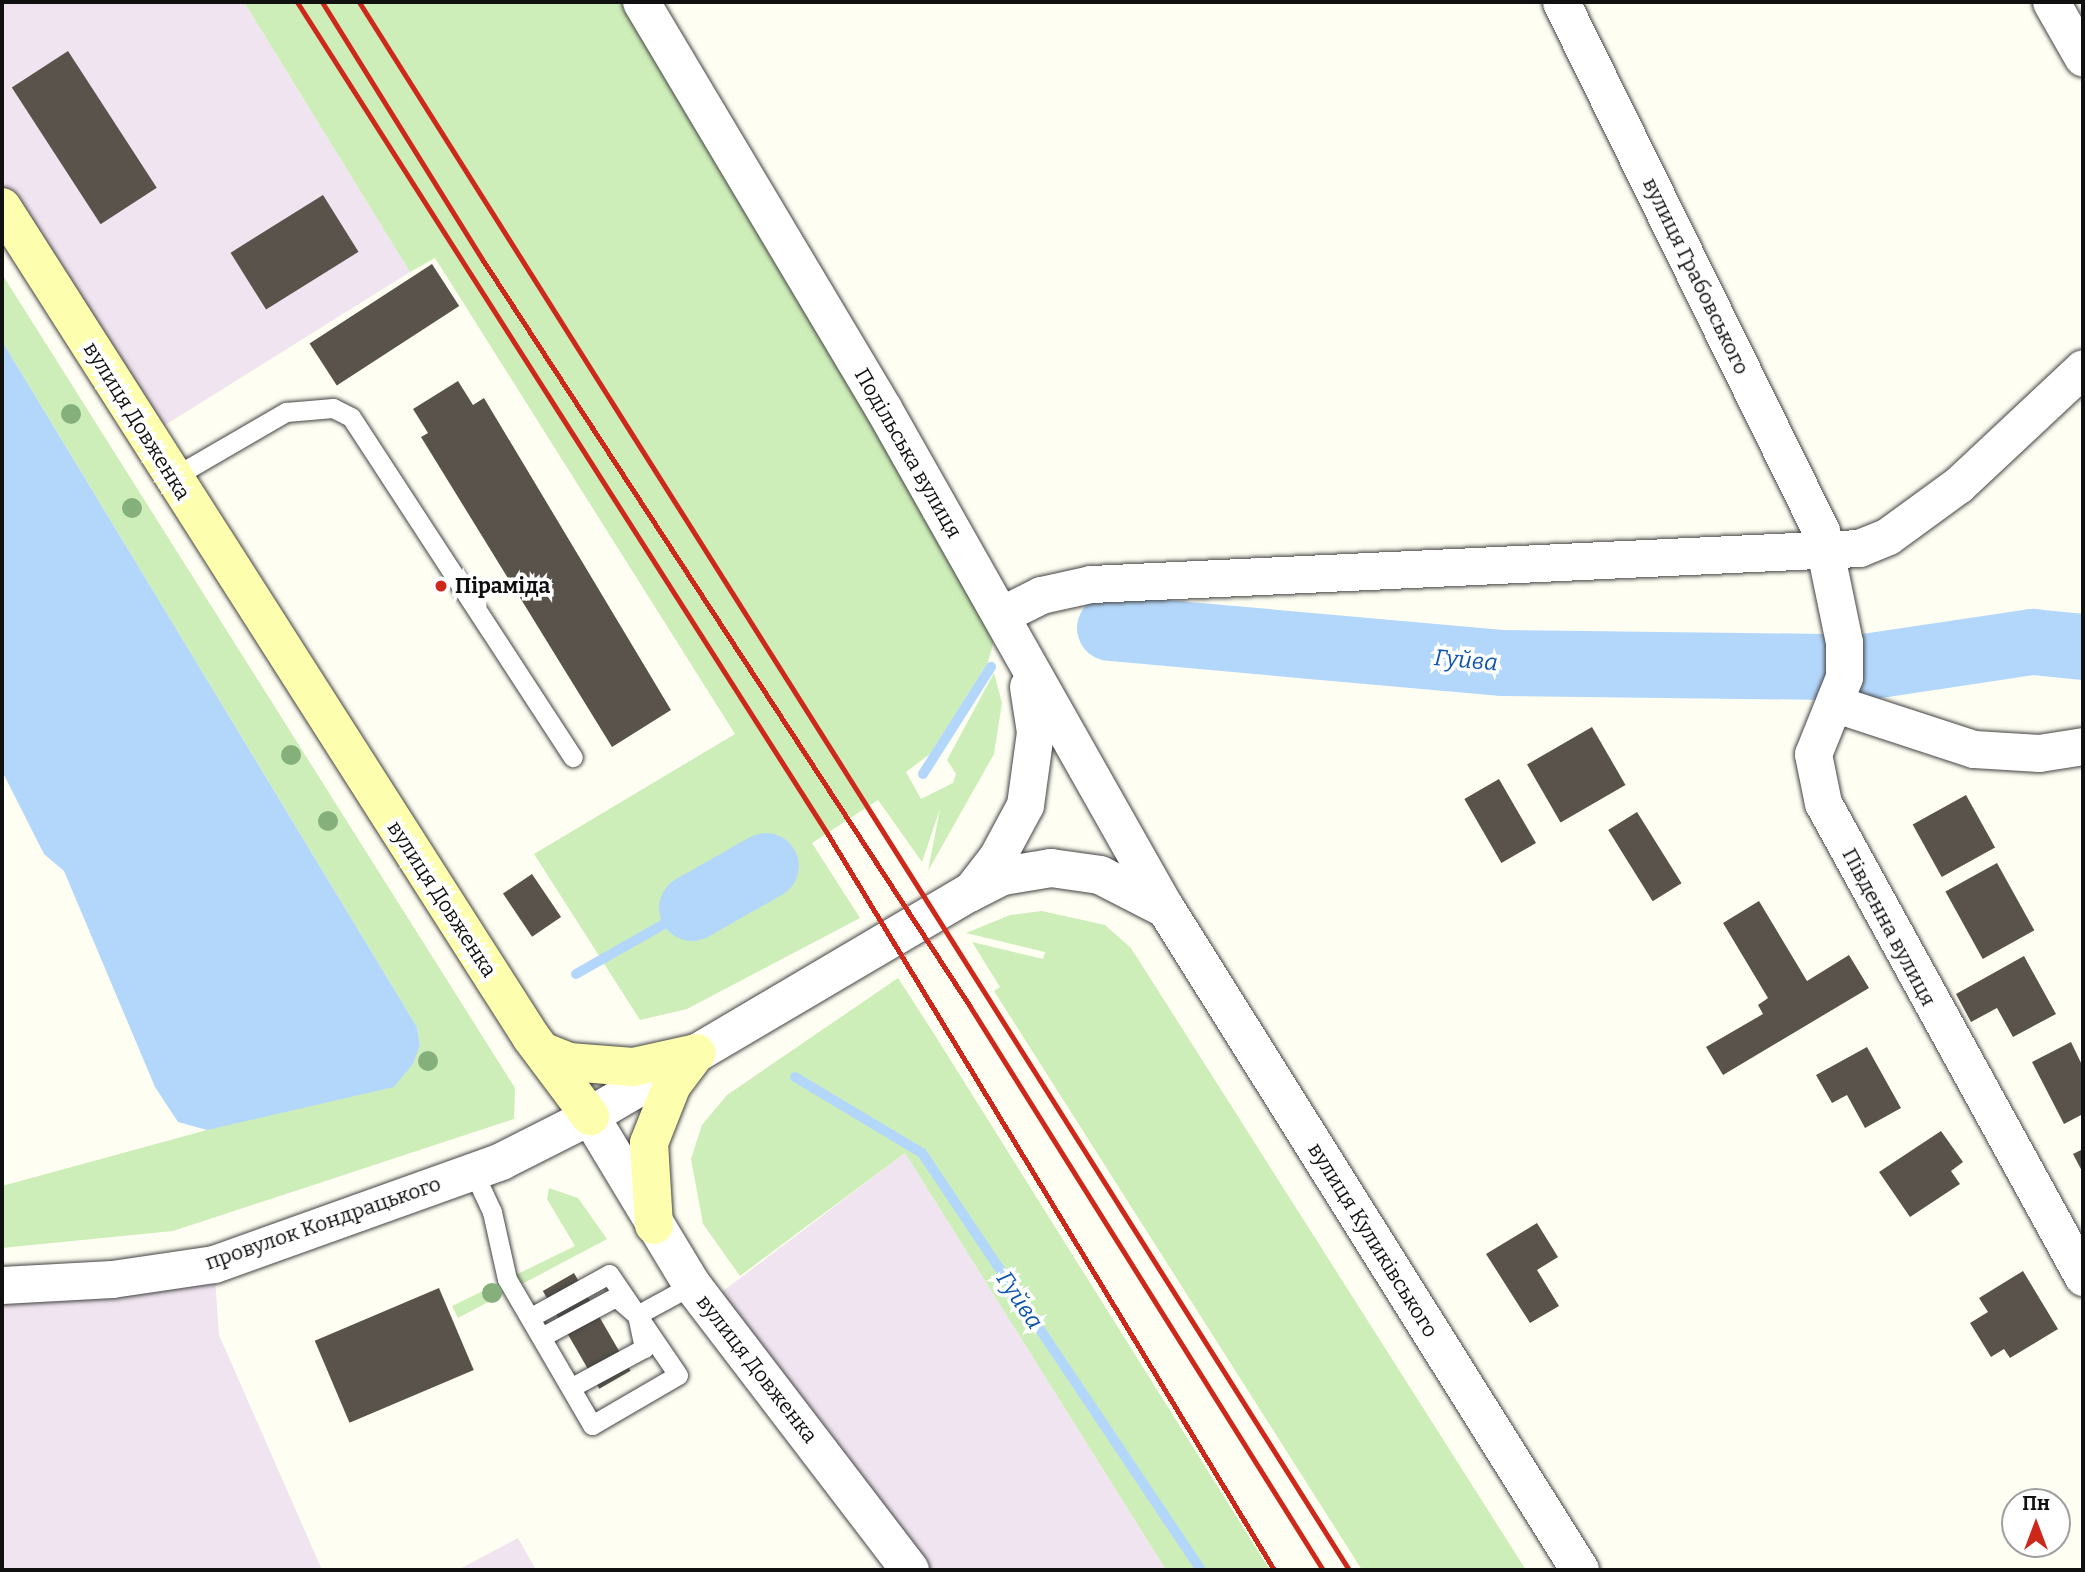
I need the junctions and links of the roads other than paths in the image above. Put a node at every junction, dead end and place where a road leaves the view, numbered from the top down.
1 (641, 2) edge
2 (1561, 2) edge
3 (2051, 2) edge
4 (2083, 58) edge
5 (8, 224) edge
6 (2083, 368) edge
7 (172, 478) junction
8 (1827, 553) junction
9 (1001, 615) junction
10 (1019, 648) junction
11 (1836, 704) junction
12 (2083, 746) edge
13 (573, 757) dead end
14 (969, 892) junction
15 (1166, 909) junction
16 (542, 1051) junction
17 (696, 1053) junction
18 (590, 1116) junction
19 (473, 1171) junction
20 (653, 1225) junction
21 (2083, 1278) edge
22 (2, 1285) edge
23 (692, 1285) junction
24 (637, 1315) junction
25 (533, 1316) junction
26 (545, 1335) junction
27 (572, 1387) junction
28 (910, 1570) edge
29 (1580, 1570) edge

1 - 9 street, Подільська вулиця
2 - 8 street, вулиця Грабовського
3 - 4 street
5 - 7 main road, вулиця Довженка
6 - 8 street
7 - 13 lane
7 - 16 main road, вулиця Довженка
8 - 9 street
8 - 11 street, Південна вулиця
9 - 10 street, Подільська вулиця
10 - 14 street
10 - 15 street, Подільська вулиця
11 - 12 street
11 - 21 street, Південна вулиця
14 - 15 street
14 - 17 street
15 - 29 street, вулиця Куликівського
16 - 17 main road
16 - 18 main road, вулиця Довженка
17 - 18 street
17 - 20 main road
18 - 19 street, провулок Кондрацького
18 - 20 street, вулиця Довженка
19 - 22 street, провулок Кондрацького
19 - 25 lane
20 - 23 street, вулиця Довженка
23 - 24 lane
23 - 28 street, вулиця Довженка
24 - 25 lane
24 - 26 lane
24 - 27 lane
24 - 27 lane
25 - 26 lane
26 - 27 lane

